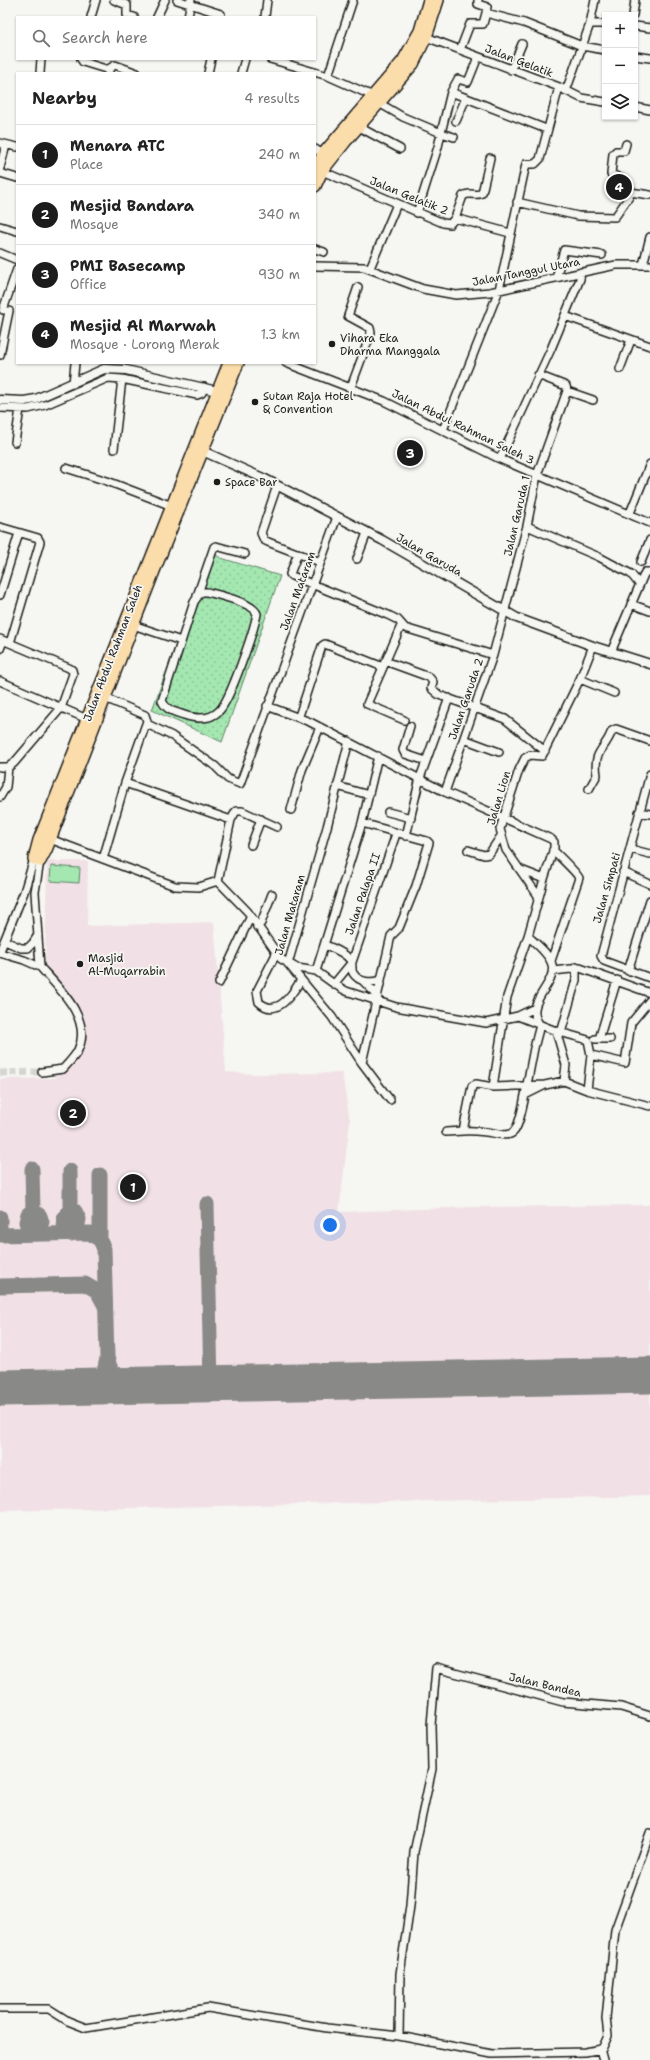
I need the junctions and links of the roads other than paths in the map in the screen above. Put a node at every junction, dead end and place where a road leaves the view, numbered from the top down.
1 (96, 0) edge
2 (114, 0) edge
3 (164, 0) edge
4 (177, 0) edge
5 (267, 0) edge
6 (353, 0) edge
7 (429, 0) edge
8 (438, 0) edge
9 (478, 0) edge
10 (595, 0) edge
11 (635, 0) edge
12 (191, 2) edge
13 (633, 12) edge
14 (486, 13) junction
15 (221, 14) dead end
16 (92, 16) edge
17 (131, 16) edge
18 (158, 16) edge
19 (188, 16) edge
20 (264, 16) edge
21 (590, 24) junction
22 (602, 24) edge
23 (638, 26) edge
24 (650, 28) edge
25 (426, 37) junction
26 (522, 44) dead end
27 (582, 46) junction
28 (602, 49) edge
29 (460, 50) junction
30 (638, 56) edge
31 (478, 57) junction
32 (650, 58) edge
33 (41, 60) edge
34 (82, 60) edge
35 (211, 60) edge
36 (245, 60) edge
37 (285, 61) edge
38 (109, 70) edge
39 (511, 70) junction
40 (40, 72) edge
41 (133, 72) edge
42 (208, 72) edge
43 (241, 72) edge
44 (328, 76) junction
45 (558, 87) junction
46 (566, 90) junction
47 (451, 92) junction
48 (466, 98) junction
49 (376, 99) junction
50 (602, 102) edge
51 (638, 108) edge
52 (650, 110) edge
53 (456, 121) dead end
54 (359, 127) junction
55 (546, 129) junction
56 (441, 133) junction
57 (454, 137) dead end
58 (3, 144) edge
59 (626, 144) dead end
60 (16, 147) edge
61 (400, 149) dead end
62 (319, 151) edge
63 (490, 158) dead end
64 (0, 168) edge
65 (319, 170) edge
66 (0, 173) edge
67 (16, 178) edge
68 (316, 182) edge
69 (630, 192) junction
70 (650, 195) edge
71 (517, 202) junction
72 (397, 204) junction
73 (417, 213) junction
74 (455, 218) junction
75 (1, 225) edge
76 (16, 231) edge
77 (510, 233) junction
78 (650, 237) edge
79 (316, 249) edge
80 (324, 252) dead end
81 (0, 253) edge
82 (602, 255) dead end
83 (16, 260) edge
84 (647, 265) edge
85 (316, 266) edge
86 (370, 268) junction
87 (16, 272) edge
88 (581, 275) junction
89 (556, 278) junction
90 (358, 287) dead end
91 (497, 293) junction
92 (4, 310) edge
93 (16, 314) edge
94 (565, 316) junction
95 (631, 340) junction
96 (650, 346) edge
97 (0, 355) edge
98 (74, 364) edge
99 (229, 364) edge
100 (238, 364) edge
101 (289, 364) edge
102 (620, 369) dead end
103 (538, 376) junction
104 (122, 379) junction
105 (73, 384) junction
106 (204, 387) junction
107 (351, 387) junction
108 (217, 391) junction
109 (567, 391) junction
110 (0, 400) edge
111 (593, 400) dead end
112 (0, 408) edge
113 (20, 409) junction
114 (443, 430) junction
115 (15, 442) dead end
116 (114, 449) dead end
117 (199, 449) junction
118 (500, 459) junction
119 (650, 464) edge
120 (66, 468) dead end
121 (537, 475) junction
122 (277, 486) junction
123 (172, 506) junction
124 (630, 513) junction
125 (337, 517) junction
126 (650, 523) edge
127 (527, 526) junction
128 (0, 527) edge
129 (19, 533) junction
130 (367, 533) junction
131 (650, 540) edge
132 (298, 553) junction
133 (244, 554) dead end
134 (357, 559) dead end
135 (320, 562) junction
136 (641, 562) dead end
137 (150, 570) junction
138 (650, 572) edge
139 (639, 584) junction
140 (312, 585) junction
141 (0, 595) edge
142 (196, 597) junction
143 (631, 604) junction
144 (650, 611) edge
145 (505, 612) junction
146 (133, 625) junction
147 (401, 626) junction
148 (4, 641) edge
149 (181, 641) junction
150 (592, 646) junction
151 (0, 649) edge
152 (611, 652) junction
153 (492, 655) junction
154 (384, 664) junction
155 (650, 664) edge
156 (580, 679) junction
157 (0, 681) edge
158 (614, 693) dead end
159 (105, 698) junction
160 (449, 698) junction
161 (268, 706) junction
162 (474, 707) junction
163 (61, 708) junction
164 (299, 716) junction
165 (88, 719) junction
166 (404, 720) dead end
167 (147, 724) junction
168 (320, 726) junction
169 (410, 726) dead end
170 (464, 739) junction
171 (349, 741) junction
172 (650, 742) edge
173 (545, 751) junction
174 (499, 752) dead end
175 (378, 756) junction
176 (76, 759) junction
177 (426, 761) junction
178 (0, 767) edge
179 (8, 767) junction
180 (650, 774) edge
181 (420, 778) junction
182 (125, 783) junction
183 (337, 786) junction
184 (589, 789) dead end
185 (445, 792) junction
186 (369, 795) junction
187 (0, 797) edge
188 (291, 810) dead end
189 (388, 812) dead end
190 (640, 812) junction
191 (650, 814) edge
192 (503, 817) junction
193 (411, 818) junction
194 (261, 819) junction
195 (231, 820) junction
196 (362, 823) junction
197 (277, 827) dead end
198 (396, 834) junction
199 (406, 836) junction
200 (501, 836) junction
201 (50, 839) junction
202 (251, 845) dead end
203 (630, 849) junction
204 (468, 850) dead end
205 (553, 850) junction
206 (650, 854) edge
207 (103, 859) junction
208 (37, 860) junction
209 (521, 870) junction
210 (623, 872) junction
211 (544, 879) junction
212 (218, 881) junction
213 (650, 884) edge
214 (272, 894) dead end
215 (539, 897) junction
216 (650, 900) edge
217 (251, 916) junction
218 (257, 927) junction
219 (38, 934) junction
220 (528, 936) junction
221 (5, 941) junction
222 (325, 945) junction
223 (0, 952) edge
224 (276, 954) junction
225 (551, 961) junction
226 (352, 962) junction
227 (288, 964) junction
228 (40, 967) junction
229 (576, 968) junction
230 (552, 971) junction
231 (628, 971) junction
232 (316, 972) junction
233 (650, 978) edge
234 (301, 980) junction
235 (381, 980) junction
236 (617, 980) junction
237 (363, 981) junction
238 (219, 983) dead end
239 (334, 984) junction
240 (650, 993) edge
241 (377, 999) junction
242 (650, 1000) edge
243 (535, 1008) junction
244 (518, 1016) junction
245 (504, 1018) junction
246 (540, 1025) junction
247 (559, 1032) junction
248 (599, 1039) junction
249 (610, 1039) dead end
250 (588, 1040) junction
251 (591, 1055) junction
252 (362, 1063) junction
253 (42, 1072) tunnel mouth
254 (564, 1081) junction
255 (527, 1085) junction
256 (545, 1085) junction
257 (493, 1086) junction
258 (587, 1090) junction
259 (525, 1095) junction
260 (390, 1100) dead end
261 (650, 1106) edge
262 (463, 1130) junction
263 (446, 1132) dead end
264 (650, 1716) edge
265 (650, 1833) edge
266 (647, 1844) edge
267 (0, 2009) edge
268 (399, 2036) junction
269 (600, 2049) junction
270 (603, 2060) edge

1 - 16 street
2 - 17 street
3 - 18 street
4 - 12 street
5 - 20 street
6 - 44 street
7 - 49 highway
8 - 25 highway
9 - 14 street
10 - 21 street
11 - 13 street
12 - 15 street
12 - 19 street
14 - 27 street
14 - 29 street
21 - 22 street
21 - 27 street
23 - 24 street
25 - 29 street, Jalan Gelatik
25 - 49 highway
26 - 39 street
27 - 28 street
27 - 46 street
29 - 31 street, Jalan Gelatik
30 - 32 street
31 - 39 street, Jalan Gelatik
31 - 47 street
33 - 40 street
34 - 38 street
35 - 42 street
36 - 43 street
37 - 44 street
38 - 41 street
39 - 45 street, Jalan Gelatik
44 - 49 street
45 - 46 street, Jalan Gelatik
45 - 55 street
46 - 50 street, Jalan Gelatik
47 - 48 street
47 - 56 street
48 - 53 street
48 - 55 street
49 - 54 highway
49 - 56 street
49 - 62 highway
51 - 52 street
54 - 61 street
54 - 65 highway
55 - 71 street
56 - 57 street
56 - 73 street
58 - 60 street
58 - 64 street
59 - 69 street
62 - 65 highway
63 - 74 street
65 - 68 highway
65 - 72 street, Jalan Gelatik 2
66 - 67 street
69 - 70 street
69 - 71 street
71 - 77 street
72 - 73 street, Jalan Gelatik 2
72 - 86 street
73 - 74 street, Jalan Gelatik 2
74 - 77 street, Jalan Gelatik 2
75 - 76 street
77 - 91 street
78 - 84 street
79 - 80 street
81 - 83 street
82 - 89 street
84 - 88 street, Jalan Tanggul Utara
85 - 86 street, Jalan Tanggul Utara
86 - 91 street, Jalan Tanggul Utara
87 - 92 street
88 - 89 street, Jalan Tanggul Utara
88 - 94 street
89 - 91 street, Jalan Tanggul Utara
90 - 107 street
91 - 114 street
92 - 93 street
92 - 97 street
94 - 95 street
94 - 103 street
95 - 96 street
95 - 102 street
98 - 105 street
99 - 108 highway, Jalan Abdul Rahman Saleh
100 - 117 highway, Jalan Abdul Rahman Saleh
101 - 107 street, Jalan Abdul Rahman Saleh 3
103 - 109 street
103 - 118 street
104 - 106 street
104 - 113 street
104 - 116 street
105 - 106 street
105 - 110 street
106 - 108 street
107 - 114 street, Jalan Abdul Rahman Saleh 3
108 - 117 highway, Jalan Abdul Rahman Saleh
109 - 111 street
109 - 121 street, Jalan Garuda 1
112 - 113 street
113 - 115 street
114 - 118 street, Jalan Abdul Rahman Saleh 3
117 - 122 street, Jalan Garuda
117 - 123 highway, Jalan Abdul Rahman Saleh
117 - 137 highway, Jalan Abdul Rahman Saleh
118 - 121 street, Jalan Abdul Rahman Saleh 3
119 - 124 street
120 - 123 street
121 - 124 street, Jalan Abdul Rahman Saleh 3
121 - 127 street, Jalan Garuda 1
122 - 125 street, Jalan Garuda
122 - 132 street
123 - 137 highway, Jalan Abdul Rahman Saleh
124 - 126 street, Jalan Abdul Rahman Saleh 3
125 - 130 street, Jalan Garuda
125 - 135 street, Jalan Mataram
127 - 139 street
127 - 145 street, Jalan Garuda 1
128 - 129 street
129 - 141 street
129 - 148 street
130 - 134 street
130 - 145 street, Jalan Garuda
131 - 136 street
132 - 135 street
132 - 140 street
133 - 142 street
135 - 140 street, Jalan Mataram
137 - 146 highway, Jalan Abdul Rahman Saleh
137 - 165 highway, Jalan Abdul Rahman Saleh
138 - 139 street
139 - 143 street
140 - 147 street
140 - 161 street, Jalan Mataram
142 - 149 street
142 - 149 street
143 - 144 street
143 - 152 street
145 - 150 street, Jalan Garuda
145 - 153 street, Jalan Garuda 2
146 - 149 street
146 - 159 highway, Jalan Abdul Rahman Saleh
147 - 153 street
147 - 154 street
148 - 151 street
148 - 163 street
150 - 152 street, Jalan Garuda
150 - 156 street
152 - 155 street, Jalan Garuda
153 - 162 street, Jalan Garuda 2
154 - 160 street
154 - 164 street
154 - 166 street
156 - 158 street
156 - 173 street
157 - 163 street
159 - 167 street
159 - 176 highway, Jalan Abdul Rahman Saleh
160 - 162 street
160 - 177 street
161 - 164 street
161 - 167 street, Jalan Mataram
162 - 170 street, Jalan Garuda 2
162 - 173 street
163 - 165 street
163 - 179 street
164 - 168 street
165 - 176 highway, Jalan Abdul Rahman Saleh
167 - 182 street
168 - 171 street
168 - 188 street
169 - 177 street
170 - 174 street
170 - 185 street, Jalan Garuda 2
171 - 175 street
171 - 183 street, Jalan Mataram
172 - 184 street
173 - 192 street, Jalan Lion
175 - 181 street
175 - 186 street
176 - 201 highway, Jalan Abdul Rahman Saleh
176 - 208 highway, Jalan Abdul Rahman Saleh
177 - 181 street
178 - 179 street
179 - 187 street
180 - 190 street, Jalan Simpati
181 - 185 street
181 - 193 street
182 - 195 street
182 - 207 street
183 - 186 street
183 - 227 street, Jalan Mataram
185 - 192 street
186 - 196 street
189 - 193 street
190 - 191 street
190 - 203 street, Jalan Simpati
192 - 200 street, Jalan Lion
192 - 205 street
193 - 199 street
194 - 195 street
194 - 197 street
194 - 202 street
195 - 212 street
196 - 198 street
196 - 222 street
198 - 199 street
198 - 226 street, Jalan Palapa II
199 - 235 street
200 - 204 street
200 - 209 street, Jalan Lion
201 - 207 street
201 - 208 highway, Jalan Abdul Rahman Saleh
203 - 206 street
203 - 210 street, Jalan Simpati
205 - 211 street
205 - 225 street
207 - 212 street
208 - 219 street, Jalan Abdul Rahman Saleh
208 - 221 street, Jalan Abdul Rahman Saleh
209 - 211 street
209 - 215 street, Jalan Lion
210 - 213 street
210 - 231 street, Jalan Simpati
211 - 215 street
212 - 217 street, Jalan Mataram
214 - 218 street
215 - 220 street
216 - 231 street
217 - 218 street, Jalan Mataram
217 - 238 street
218 - 224 street, Jalan Mataram
219 - 221 street
219 - 228 street, Jalan Abdul Rahman Saleh
220 - 225 street
220 - 245 street
221 - 223 street, Jalan Abdul Rahman Saleh
222 - 226 street
222 - 232 street
223 - 228 street, Jalan Abdul Rahman Saleh
224 - 227 street, Jalan Mataram
224 - 234 street
225 - 230 street
226 - 237 street
226 - 239 street
227 - 232 street
227 - 234 street
228 - 253 street, Jalan Abdul Rahman Saleh
229 - 230 street
229 - 236 street
229 - 247 street
230 - 243 street
231 - 233 street, Jalan Simpati
232 - 239 street
234 - 252 street
235 - 237 street
235 - 241 street
236 - 240 street
236 - 248 street
237 - 241 street
239 - 241 street
241 - 245 street
241 - 252 street
242 - 251 street
243 - 244 street
243 - 246 street
244 - 245 street
244 - 246 street
245 - 257 street
246 - 247 street
246 - 255 street
247 - 250 street
247 - 254 street
248 - 249 street
248 - 250 street
250 - 251 street
251 - 258 street
252 - 260 street
254 - 256 street
254 - 258 street
255 - 256 street
255 - 257 street
255 - 259 street
256 - 259 street
257 - 262 street
258 - 261 street
259 - 262 street
262 - 263 street
264 - 268 street, Jalan Bandea
265 - 266 street
266 - 269 street
267 - 268 street
268 - 269 street
269 - 270 street

